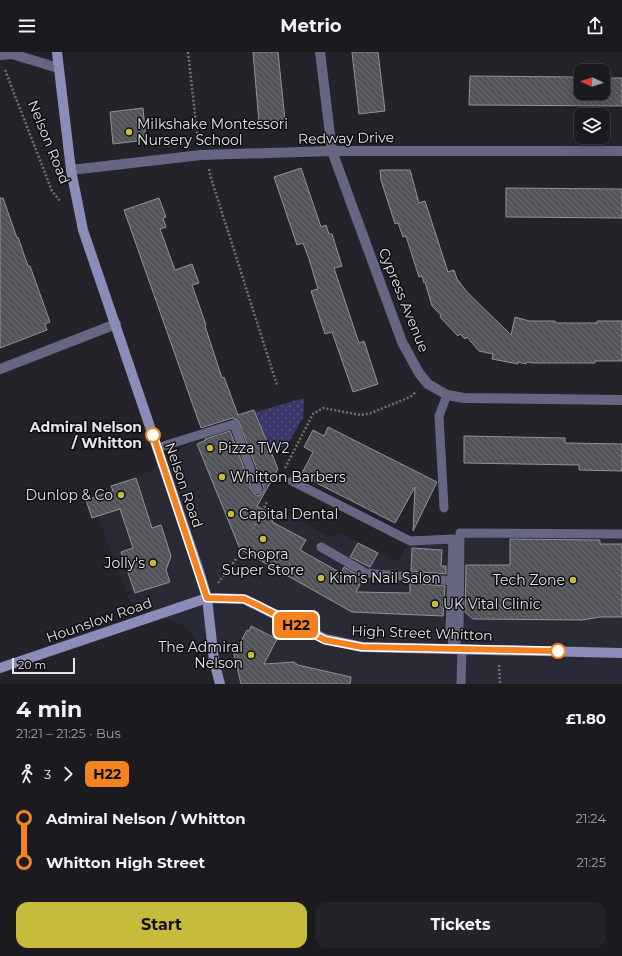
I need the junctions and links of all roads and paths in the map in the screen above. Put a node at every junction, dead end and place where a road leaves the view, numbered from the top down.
1 (57, 52) edge
2 (188, 52) edge
3 (320, 52) edge
4 (12, 53) edge
5 (0, 55) edge
6 (3, 65) dead end
7 (58, 68) junction
8 (332, 151) junction
9 (622, 151) edge
10 (204, 155) junction
11 (71, 170) junction
12 (61, 202) dead end
13 (116, 324) junction
14 (0, 369) edge
15 (428, 384) junction
16 (277, 385) dead end
17 (447, 395) junction
18 (622, 400) edge
19 (157, 448) junction
20 (281, 475) dead end
21 (292, 481) dead end
22 (258, 490) dead end
23 (267, 502) dead end
24 (444, 508) dead end
25 (253, 529) dead end
26 (622, 534) edge
27 (321, 547) dead end
28 (236, 559) dead end
29 (452, 582) junction
30 (207, 598) junction
31 (458, 649) junction
32 (622, 653) edge
33 (0, 668) edge
34 (220, 684) edge
35 (461, 684) edge

1 - 7 street, Nelson Road
2 - 10 path
3 - 8 street, Cypress Avenue
4 - 5 street
4 - 7 street
6 - 12 path, Nelson Road
7 - 11 street, Nelson Road
8 - 9 street, Redway Drive
8 - 10 street, Redway Drive
8 - 15 street, Cypress Avenue
10 - 11 street, Redway Drive
10 - 16 path
11 - 13 street, Nelson Road
13 - 14 street
13 - 19 street, Nelson Road
15 - 17 street, Cypress Avenue
15 - 20 path
17 - 18 street, Cypress Avenue
17 - 24 lane
19 - 22 lane
19 - 30 street, Nelson Road
21 - 29 lane
23 - 25 path
26 - 31 lane
27 - 29 lane
28 - 30 path
29 - 31 lane
30 - 31 street, High Street Whitton
30 - 33 street, Hounslow Road
30 - 34 street, Nelson Road
31 - 32 street, High Street Whitton
31 - 35 lane

